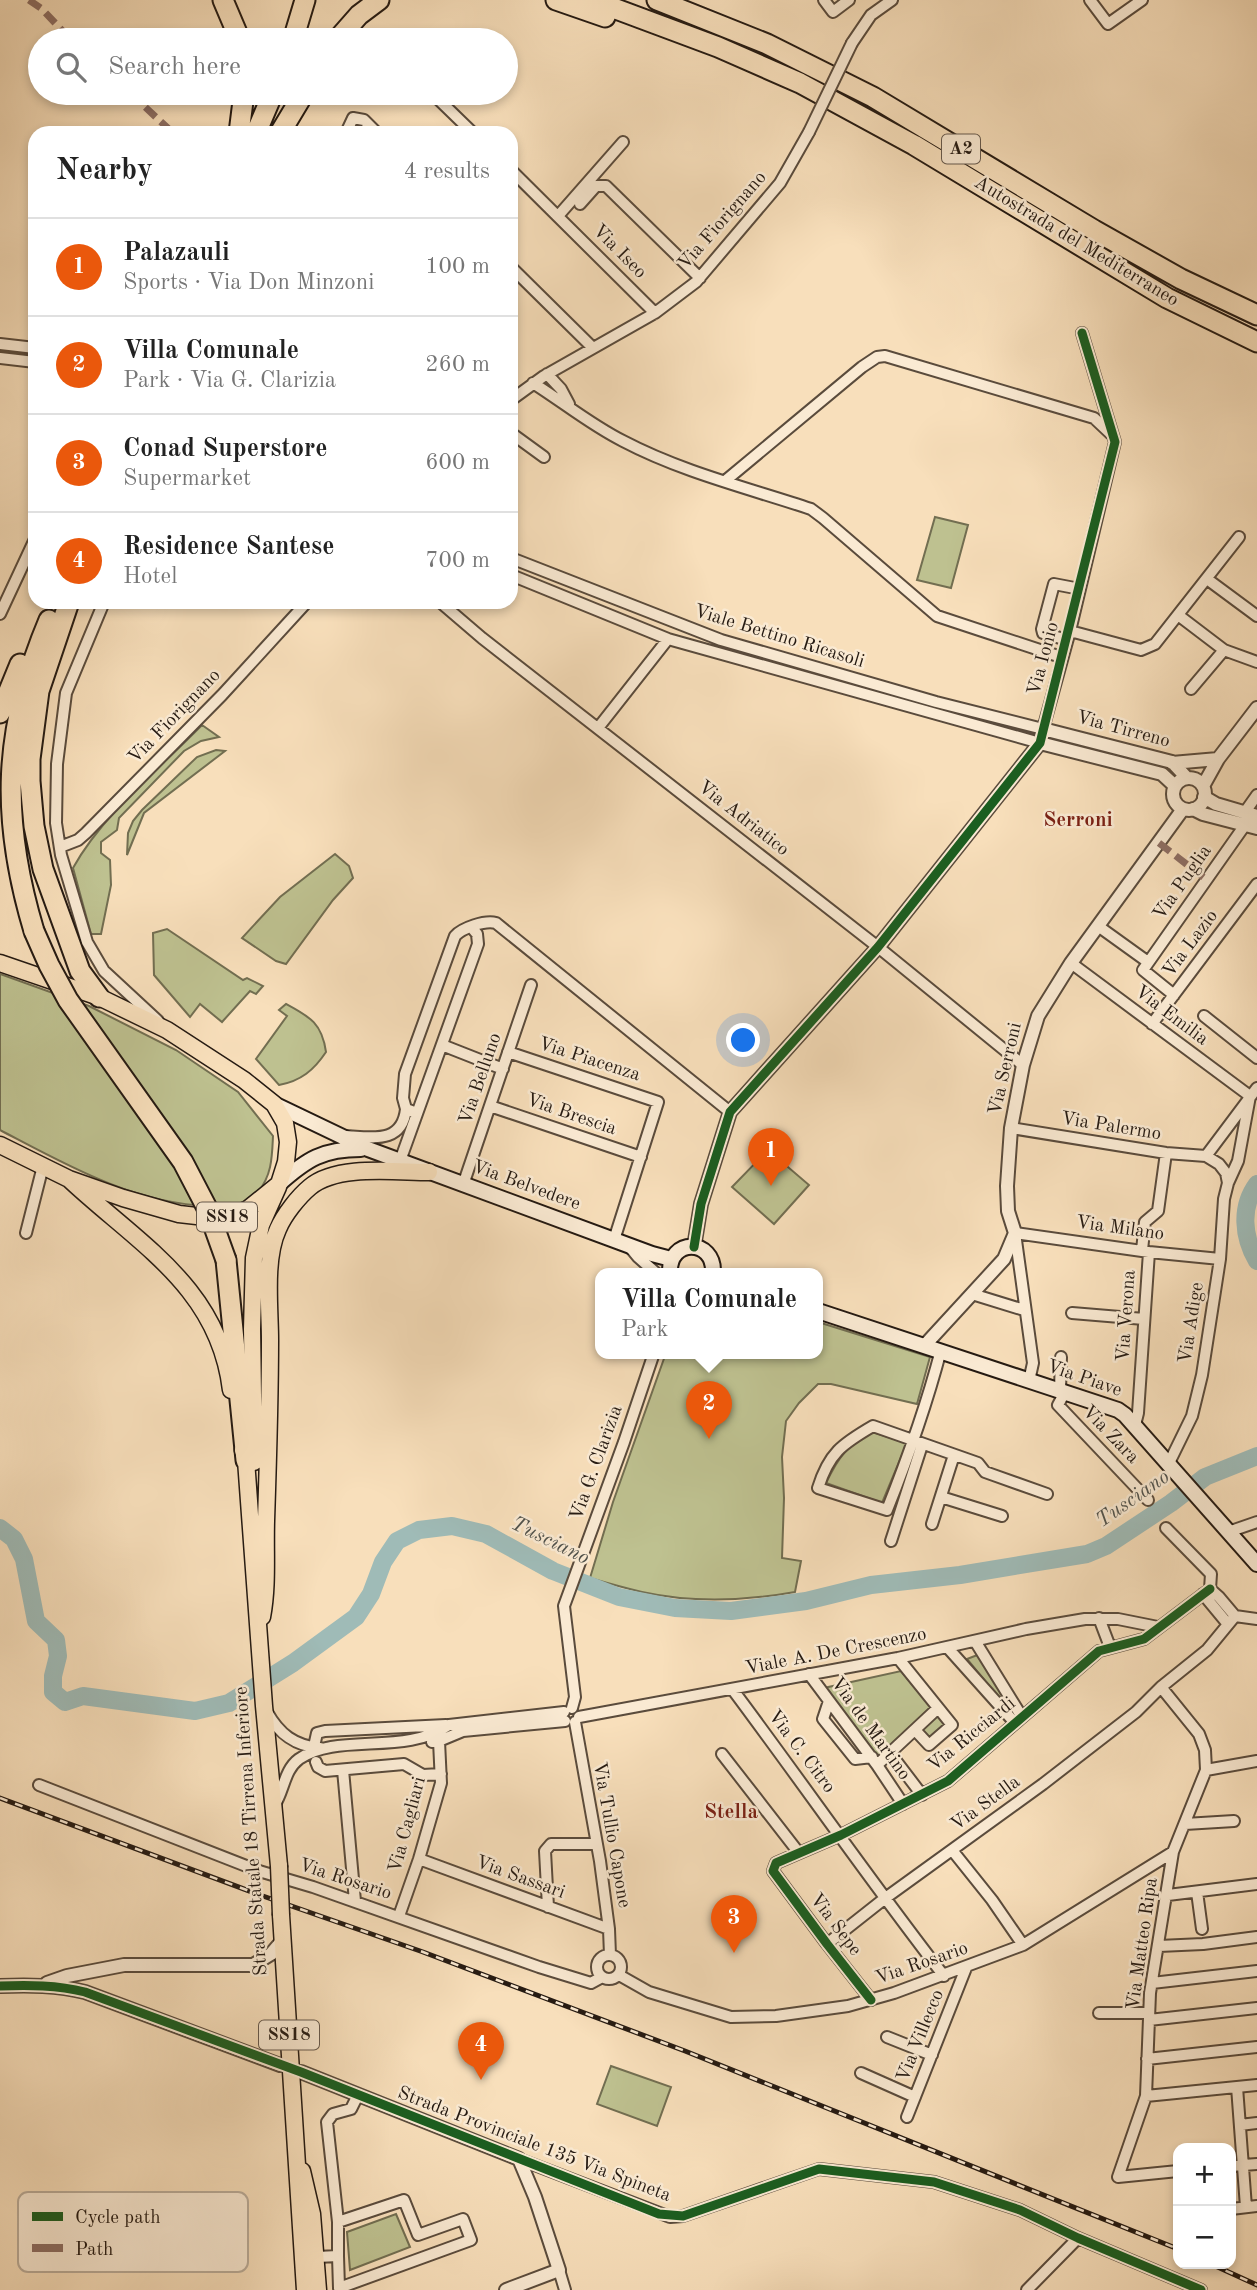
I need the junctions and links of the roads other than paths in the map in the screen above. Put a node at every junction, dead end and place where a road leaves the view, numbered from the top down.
1 (223, 0) edge
2 (379, 0) edge
3 (556, 0) edge
4 (592, 0) edge
5 (657, 0) edge
6 (824, 0) edge
7 (849, 0) edge
8 (892, 0) edge
9 (1090, 0) edge
10 (1142, 0) edge
11 (305, 3) edge
12 (235, 28) edge
13 (297, 28) edge
14 (348, 28) edge
15 (800, 83) junction
16 (242, 105) edge
17 (268, 105) edge
18 (297, 105) edge
19 (444, 105) edge
20 (240, 126) edge
21 (259, 126) edge
22 (284, 126) edge
23 (349, 126) edge
24 (370, 126) edge
25 (466, 126) edge
26 (623, 142) dead end
27 (518, 177) edge
28 (580, 204) dead end
29 (558, 216) junction
30 (518, 274) edge
31 (700, 278) junction
32 (655, 313) junction
33 (1257, 315) edge
34 (1082, 333) dead end
35 (1257, 342) edge
36 (0, 344) edge
37 (28, 347) edge
38 (593, 348) junction
39 (0, 358) edge
40 (28, 361) edge
41 (564, 365) junction
42 (545, 375) junction
43 (533, 383) junction
44 (561, 389) junction
45 (550, 394) junction
46 (518, 395) edge
47 (570, 407) junction
48 (1111, 435) junction
49 (518, 438) edge
50 (544, 457) dead end
51 (725, 481) junction
52 (1239, 537) dead end
53 (28, 553) edge
54 (518, 561) edge
55 (518, 578) edge
56 (1208, 579) junction
57 (1080, 589) junction
58 (44, 609) edge
59 (54, 609) edge
60 (67, 609) edge
61 (101, 609) edge
62 (300, 609) edge
63 (448, 609) edge
64 (0, 614) edge
65 (1178, 615) junction
66 (1257, 616) edge
67 (1068, 636) junction
68 (668, 639) junction
69 (1224, 650) junction
70 (1061, 657) junction
71 (1257, 662) edge
72 (1191, 689) dead end
73 (1257, 708) edge
74 (0, 713) edge
75 (598, 728) junction
76 (1043, 729) junction
77 (1040, 743) junction
78 (1219, 759) junction
79 (1172, 763) junction
80 (1197, 785) junction
81 (1175, 786) junction
82 (1257, 795) edge
83 (1188, 809) junction
84 (1251, 820) edge
85 (61, 851) junction
86 (1257, 884) edge
87 (1098, 926) junction
88 (472, 928) junction
89 (878, 947) junction
90 (1148, 962) junction
91 (0, 963) edge
92 (1070, 963) junction
93 (531, 985) dead end
94 (1174, 995) junction
95 (99, 997) junction
96 (427, 1013) junction
97 (1204, 1016) dead end
98 (450, 1022) junction
99 (1152, 1024) junction
100 (167, 1030) junction
101 (442, 1045) junction
102 (509, 1052) junction
103 (1257, 1058) edge
104 (1023, 1065) junction
105 (503, 1069) junction
106 (1254, 1092) edge
107 (274, 1104) junction
108 (490, 1106) junction
109 (411, 1111) junction
110 (730, 1112) junction
111 (1011, 1128) junction
112 (339, 1136) junction
113 (0, 1144) edge
114 (368, 1149) junction
115 (1166, 1153) junction
116 (1206, 1156) junction
117 (641, 1157) junction
118 (400, 1161) junction
119 (43, 1166) junction
120 (429, 1172) junction
121 (69, 1179) junction
122 (1228, 1183) junction
123 (279, 1184) junction
124 (463, 1185) junction
125 (26, 1233) dead end
126 (1015, 1233) junction
127 (621, 1243) junction
128 (694, 1247) junction
129 (1142, 1250) junction
130 (1220, 1259) junction
131 (670, 1266) edge
132 (650, 1268) edge
133 (712, 1268) edge
134 (972, 1294) junction
135 (1024, 1310) junction
136 (823, 1313) edge
137 (1072, 1313) dead end
138 (1144, 1319) junction
139 (925, 1345) junction
140 (941, 1350) junction
141 (1061, 1357) dead end
142 (652, 1359) edge
143 (1029, 1381) junction
144 (1062, 1391) junction
145 (1135, 1424) junction
146 (918, 1443) junction
147 (954, 1455) junction
148 (246, 1460) junction
149 (1173, 1467) junction
150 (1047, 1494) dead end
151 (941, 1497) junction
152 (1148, 1500) dead end
153 (249, 1502) junction
154 (1002, 1516) dead end
155 (1257, 1522) edge
156 (932, 1524) dead end
157 (1166, 1528) dead end
158 (1228, 1532) junction
159 (891, 1541) dead end
160 (1257, 1564) edge
161 (1202, 1595) junction
162 (1099, 1618) junction
163 (1257, 1619) edge
164 (1231, 1620) junction
165 (1158, 1628) junction
166 (258, 1640) junction
167 (975, 1641) junction
168 (947, 1647) junction
169 (1110, 1647) junction
170 (898, 1658) junction
171 (809, 1674) junction
172 (1161, 1687) junction
173 (733, 1690) junction
174 (263, 1700) junction
175 (938, 1708) junction
176 (571, 1716) junction
177 (1018, 1720) junction
178 (449, 1725) junction
179 (915, 1730) junction
180 (439, 1741) junction
181 (398, 1742) junction
182 (319, 1745) junction
183 (890, 1753) junction
184 (722, 1754) dead end
185 (875, 1761) junction
186 (1257, 1761) edge
187 (316, 1762) dead end
188 (344, 1770) junction
189 (1206, 1770) junction
190 (441, 1774) junction
191 (39, 1785) dead end
192 (922, 1795) junction
193 (903, 1804) junction
194 (274, 1806) junction
195 (1234, 1821) dead end
196 (1185, 1824) junction
197 (841, 1835) junction
198 (597, 1844) junction
199 (952, 1850) junction
200 (1173, 1852) junction
201 (799, 1853) junction
202 (419, 1859) junction
203 (773, 1871) joint
204 (1257, 1884) edge
205 (1197, 1892) junction
206 (1168, 1895) junction
207 (884, 1899) junction
208 (355, 1901) junction
209 (548, 1907) junction
210 (399, 1916) junction
211 (609, 1929) junction
212 (1202, 1929) dead end
213 (1257, 1937) edge
214 (283, 1940) junction
215 (827, 1944) junction
216 (1023, 1945) junction
217 (1159, 1946) junction
218 (610, 1955) junction
219 (966, 1968) junction
220 (1257, 1971) edge
221 (619, 1975) junction
222 (944, 1976) junction
223 (602, 1978) junction
224 (1152, 1983) junction
225 (41, 1985) junction
226 (0, 1986) edge
227 (871, 2000) junction
228 (1257, 2008) edge
229 (1099, 2013) dead end
230 (1149, 2017) junction
231 (887, 2037) dead end
232 (1257, 2047) edge
233 (932, 2055) junction
234 (1147, 2059) junction
235 (280, 2065) dead end
236 (301, 2073) dead end
237 (861, 2073) dead end
238 (1257, 2085) edge
239 (1237, 2087) junction
240 (358, 2095) junction
241 (1146, 2096) junction
242 (915, 2097) junction
243 (907, 2117) dead end
244 (1257, 2123) edge
245 (1240, 2125) junction
246 (298, 2156) junction
247 (519, 2158) junction
248 (1257, 2164) edge
249 (1244, 2165) junction
250 (1236, 2166) edge
251 (1173, 2171) edge
252 (1252, 2207) edge
253 (298, 2209) junction
254 (338, 2222) junction
255 (418, 2235) junction
256 (1078, 2238) junction
257 (338, 2256) junction
258 (426, 2256) junction
259 (317, 2258) junction
260 (559, 2270) junction
261 (1191, 2288) edge
262 (304, 2290) edge
263 (312, 2290) edge
264 (318, 2290) edge
265 (506, 2290) edge
266 (565, 2290) edge
267 (1027, 2290) edge
268 (1201, 2290) edge

1 - 12 highway
2 - 14 highway
3 - 15 highway
4 - 15 highway, Autostrada del Mediterraneo / A2
5 - 33 highway, Autostrada del Mediterraneo / A2
6 - 7 street
8 - 31 street, Via Fiorignano, bridge
9 - 10 street
11 - 13 highway
15 - 35 highway, Autostrada del Mediterraneo / A2
16 - 20 highway
17 - 21 highway
18 - 22 highway
19 - 25 street
23 - 24 street
26 - 29 street
27 - 29 street, Via Iseo
28 - 31 street
29 - 32 street, Via Iseo
30 - 38 street
31 - 32 street, Via Fiorignano
32 - 38 street, Via Fiorignano
34 - 48 street, Via Ionio
36 - 37 street
38 - 41 street, Via Fiorignano
39 - 40 street
41 - 42 street, Via Fiorignano
41 - 44 street
42 - 43 street, Via Fiorignano
42 - 44 street
42 - 45 street
43 - 45 street
43 - 46 street, Via Fiorignano
44 - 47 street
45 - 47 street
47 - 51 street
48 - 51 street
48 - 57 street, Via Ionio
49 - 50 street
51 - 70 street
52 - 56 street
53 - 64 street
54 - 76 street, Viale Bettino Ricasoli
55 - 68 street, Viale Bettino Ricasoli
56 - 65 street
56 - 66 street
57 - 67 street, Via Ionio
57 - 67 street
58 - 74 highway
59 - 148 highway, bridge
60 - 95 highway
61 - 85 street
62 - 85 street, Via Fiorignano
63 - 75 street, Via Adriatico
65 - 67 street
65 - 69 street
67 - 70 street, Via Ionio
68 - 75 street
68 - 77 street, Viale Bettino Ricasoli
69 - 71 street
69 - 72 street
70 - 76 street, Via Ionio
73 - 78 street
75 - 89 street, Via Adriatico
76 - 77 street, Via Ionio
76 - 79 street, Via Tirreno
77 - 81 street, Via Tirreno
77 - 89 street, Via Ionio
78 - 79 street
78 - 80 street
79 - 80 street, Via Tirreno
80 - 81 street
80 - 83 street
80 - 84 street
81 - 83 street
82 - 84 street, Via Puglia
83 - 84 street
83 - 87 street, Via Serroni
84 - 90 street, Via Puglia
85 - 100 street
86 - 94 street, Via Lazio
87 - 90 street
87 - 92 street, Via Serroni
88 - 96 street
88 - 98 street
88 - 110 street
89 - 104 street, Via Adriatico
89 - 110 street, Via Ionio
90 - 94 street
91 - 95 main road, Via Belvedere / SS18
92 - 99 street, Via Emilia
92 - 104 street, Via Serroni
93 - 102 street, Via Belluno
94 - 99 street, Via Lazio
95 - 100 main road, Via Belvedere / SS18
96 - 98 street
96 - 109 street
97 - 103 street
98 - 101 street
99 - 106 street, Via Emilia
100 - 107 main road, Via Belvedere / SS18
101 - 105 street
101 - 109 street
102 - 105 street, Via Belluno
102 - 117 street, Via Piacenza
104 - 111 street, Via Serroni
105 - 108 street, Via Belluno
106 - 116 street
106 - 122 street, Via Adige
107 - 112 main road, Via Belvedere
107 - 123 main road, Via Belvedere / SS18
108 - 117 street, Via Brescia
108 - 124 street, Via Belluno
109 - 112 street
109 - 118 street
110 - 128 street
111 - 115 street, Via Palermo
111 - 126 street, Via Serroni
112 - 114 main road, Via Belvedere
113 - 119 main road, Via Belvedere / SS18
114 - 118 main road, Via Belvedere
114 - 123 main road, Via Belvedere
115 - 116 street, Via Palermo
115 - 129 street, Via Verona
116 - 122 street
117 - 127 street
118 - 120 main road, Via Belvedere
119 - 121 main road, Via Belvedere / SS18
119 - 125 street
120 - 124 main road, Via Belvedere
120 - 166 main road
121 - 123 main road, Via Belvedere / SS18
121 - 148 main road, Strada Statale 18 Tirrena Inferiore / SS18
122 - 130 street, Via Adige
123 - 153 main road, Strada Statale 18 Tirrena Inferiore / SS18
124 - 127 main road, Via Belvedere
126 - 129 street, Via Milano
126 - 134 street
126 - 135 street, Via Serroni
127 - 131 main road, Via Belvedere
127 - 132 street
128 - 131 main road
128 - 133 main road
129 - 130 street, Via Milano
129 - 138 street, Via Verona
130 - 149 street, Via Adige
134 - 135 street
134 - 139 street
135 - 143 street, Via Serroni
136 - 139 main road
137 - 138 street
138 - 145 street, Via Verona
139 - 140 main road, Via Piave
140 - 143 main road, Via Piave
140 - 146 street
141 - 144 street
142 - 176 street, Via G. Clarizia
143 - 144 main road, Via Piave
144 - 145 main road, Via Piave
144 - 152 street, Via Zara
145 - 149 main road, Via Piave
146 - 146 street
146 - 147 street
146 - 159 street
147 - 150 street
147 - 151 street
148 - 153 main road, Strada Statale 18 Tirrena Inferiore / SS18
149 - 158 main road, Via Piave
151 - 154 street
151 - 156 street
153 - 166 main road, Strada Statale 18 Tirrena Inferiore / SS18
155 - 158 street
157 - 161 street
158 - 160 main road, Via Piave
161 - 164 street
161 - 165 street
162 - 165 street, Viale A. De Crescenzo
162 - 167 street, Viale A. De Crescenzo
162 - 169 street
163 - 164 street
164 - 172 street, Via Stella
165 - 169 street
166 - 174 main road, Strada Statale 18 Tirrena Inferiore / SS18
167 - 168 street, Viale A. De Crescenzo
167 - 177 street
168 - 170 street, Viale A. De Crescenzo
168 - 177 street
169 - 177 street, Via Ricciardi
170 - 171 street, Viale A. De Crescenzo
170 - 175 street
171 - 173 street, Viale A. De Crescenzo
171 - 185 street, Via de Martino
172 - 189 street
172 - 199 street, Via Stella
173 - 176 street, Viale A. De Crescenzo
173 - 197 street, Via C. Citro
174 - 182 street
174 - 194 main road, Strada Statale 18 Tirrena Inferiore / SS18
175 - 179 street
175 - 179 street
176 - 178 street, Viale A. De Crescenzo
176 - 180 street, Viale A. De Crescenzo
176 - 198 street, Via Tullio Capone
177 - 192 street, Via Ricciardi
178 - 181 street, Viale A. De Crescenzo
178 - 182 street, Viale A. De Crescenzo
179 - 183 street
180 - 181 street, Viale A. De Crescenzo
180 - 190 street, Via Cagliari
181 - 182 street, Viale A. De Crescenzo
182 - 194 street, Viale A. De Crescenzo
183 - 185 street
183 - 192 street
184 - 201 street
185 - 193 street, Via de Martino
186 - 189 street
187 - 188 street
188 - 190 street
188 - 208 street
189 - 196 street, Via Matteo Ripa
190 - 202 street, Via Cagliari
191 - 208 street, Via Rosario
192 - 193 street, Via Ricciardi
193 - 197 street, Via Ricciardi
194 - 214 main road, Strada Statale 18 Tirrena Inferiore / SS18, bridge
195 - 196 street
196 - 200 street, Via Matteo Ripa
197 - 201 street, Via Ricciardi
197 - 207 street, Via C. Citro
198 - 209 street
198 - 211 street, Via Tullio Capone
199 - 207 street, Via Stella
199 - 216 street
200 - 206 street, Via Matteo Ripa
200 - 216 street, Via Rosario
201 - 203 street, Via Ricciardi
202 - 209 street, Via Sassari
202 - 210 street, Via Cagliari
203 - 215 street, Via Sepe
204 - 205 street
205 - 206 street
205 - 212 street
206 - 217 street, Via Matteo Ripa
207 - 215 street, Via Stella
207 - 222 street, Via C. Citro
208 - 210 street, Via Rosario
209 - 211 street, Via Sassari
210 - 223 street, Via Rosario
211 - 218 street, Via Tullio Capone
213 - 217 street
214 - 225 street
214 - 246 main road, Strada Statale 18 Tirrena Inferiore / SS18
215 - 227 street, Via Sepe
216 - 219 street, Via Rosario
217 - 224 street, Via Matteo Ripa
218 - 221 street
218 - 223 street
219 - 222 street, Via Rosario
219 - 233 street, Via Villecco
220 - 224 street
221 - 223 street
221 - 227 street, Via Rosario
222 - 227 street, Via Rosario
224 - 230 street, Via Matteo Ripa
225 - 226 street
225 - 235 street
228 - 230 street
229 - 230 street
230 - 234 street, Via Matteo Ripa
231 - 233 street
232 - 234 street
233 - 242 street, Via Villecco
234 - 241 street, Via Matteo Ripa
236 - 240 street, Strada Provinciale 135 Via Spineta
237 - 242 street
238 - 239 street
239 - 241 street
239 - 245 street
240 - 247 street, Strada Provinciale 135 Via Spineta
240 - 254 street
241 - 251 street, Via Matteo Ripa
242 - 243 street, Via Villecco
244 - 245 street
245 - 249 street
246 - 253 main road, Strada Statale 18 Tirrena Inferiore / SS18
246 - 259 main road, Strada Statale 18 Tirrena Inferiore / SS18
247 - 256 street, Strada Provinciale 135 Via Spineta
247 - 260 street
248 - 249 street
249 - 250 street
249 - 252 street
253 - 262 main road, Strada Statale 18 Tirrena Inferiore / SS18
253 - 263 main road, SS18
254 - 255 street
254 - 257 street
255 - 258 street
255 - 258 street
256 - 261 street, Strada Provinciale 135 Via Spineta
256 - 267 street
257 - 258 street
257 - 259 street
259 - 264 main road, Strada Statale 18 Tirrena Inferiore / SS18
260 - 265 street
260 - 266 street
261 - 268 street, Strada Provinciale 135 Via Spineta

